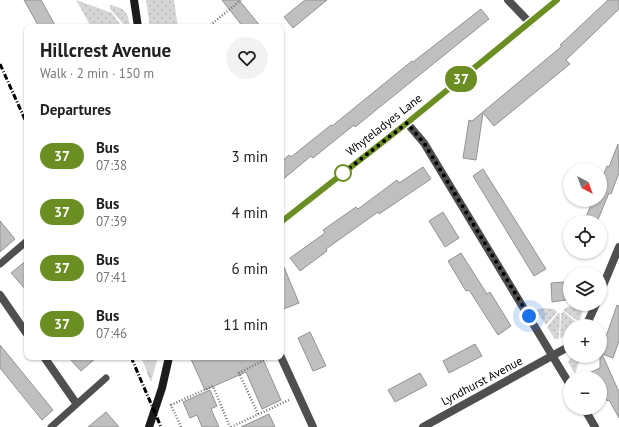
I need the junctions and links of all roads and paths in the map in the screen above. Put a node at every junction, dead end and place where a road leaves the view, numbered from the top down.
1 (134, 0) edge
2 (241, 0) edge
3 (508, 0) edge
4 (557, 0) edge
5 (530, 23) junction
6 (138, 24) edge
7 (212, 24) edge
8 (407, 123) junction
9 (284, 220) edge
10 (24, 244) edge
11 (618, 252) edge
12 (0, 264) edge
13 (607, 277) edge
14 (0, 295) edge
15 (24, 330) edge
16 (563, 350) edge
17 (554, 356) junction
18 (46, 360) edge
19 (168, 360) edge
20 (264, 360) edge
21 (282, 360) edge
22 (563, 372) edge
23 (106, 378) dead end
24 (298, 396) junction
25 (76, 403) junction
26 (258, 414) junction
27 (588, 415) edge
28 (51, 427) edge
29 (149, 427) edge
30 (181, 427) edge
31 (231, 427) edge
32 (313, 427) edge
33 (423, 427) edge
34 (595, 427) edge

1 - 6 main road
2 - 7 path
3 - 5 street
4 - 5 street, Whyteladyes Lane
5 - 8 street, Whyteladyes Lane
8 - 9 street, Whyteladyes Lane
8 - 17 street
10 - 12 lane
11 - 13 street
14 - 15 street
16 - 17 street, Lyndhurst Avenue
17 - 22 street
17 - 33 street, Lyndhurst Avenue
18 - 25 street
19 - 29 main road
20 - 26 path
21 - 24 street
23 - 25 lane
24 - 26 path
24 - 32 street
25 - 28 lane
26 - 31 path
27 - 34 street
30 - 31 path

